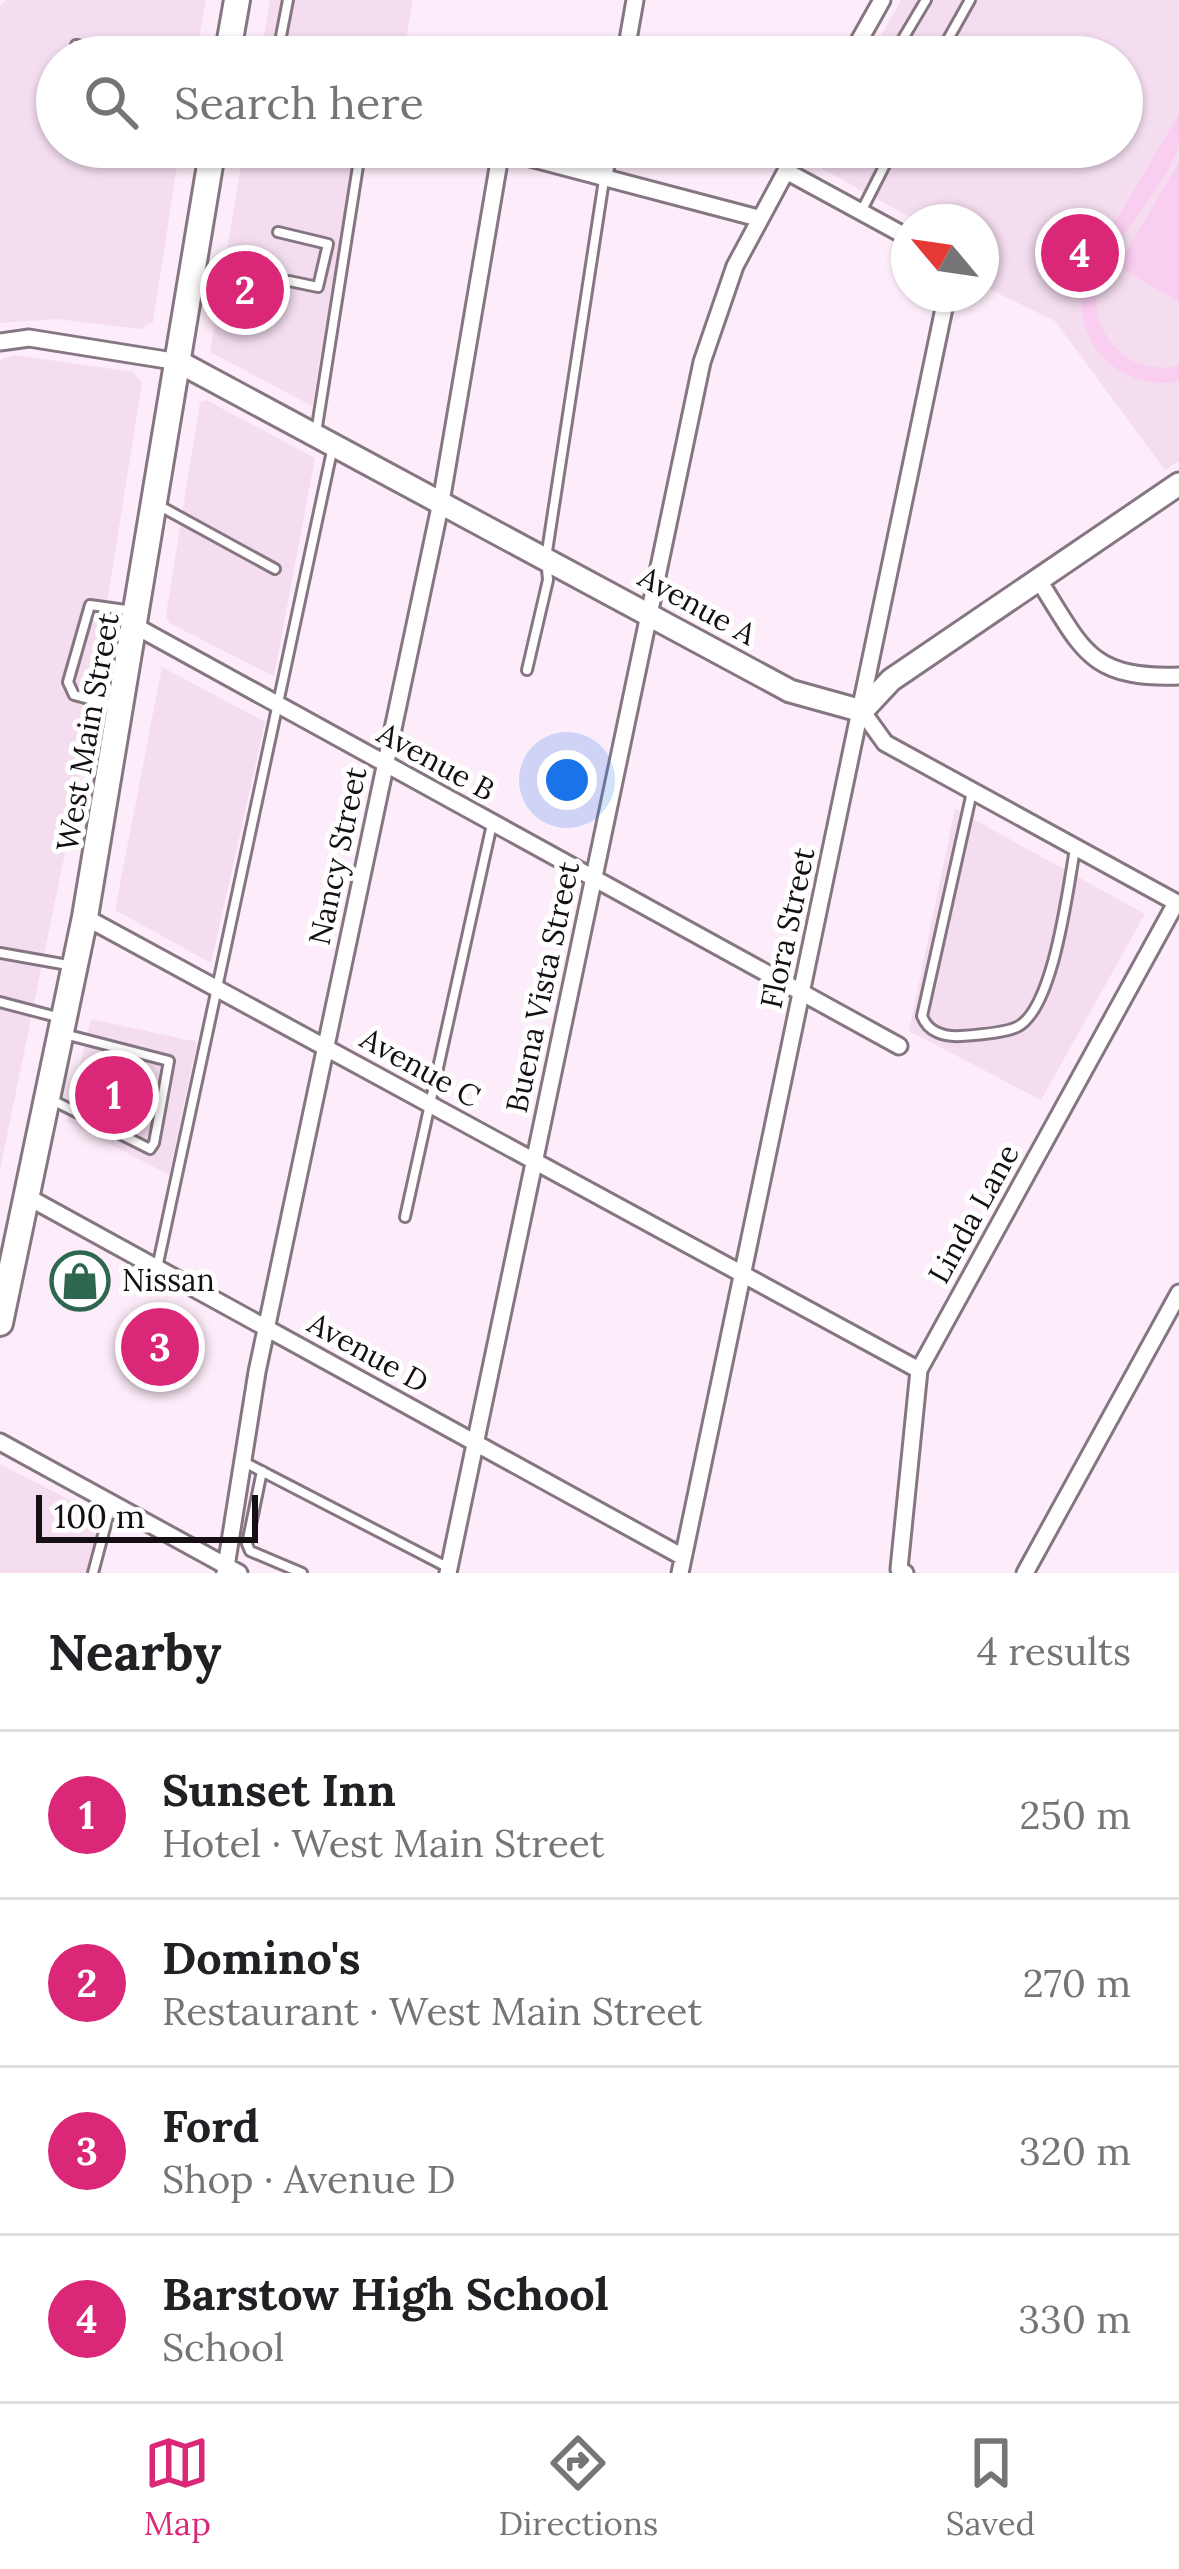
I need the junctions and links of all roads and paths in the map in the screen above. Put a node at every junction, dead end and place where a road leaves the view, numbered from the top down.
1 (237, 0) edge
2 (288, 0) edge
3 (635, 0) edge
4 (882, 0) edge
5 (926, 0) edge
6 (970, 0) edge
7 (231, 36) edge
8 (281, 36) edge
9 (629, 36) edge
10 (862, 36) edge
11 (905, 36) edge
12 (950, 36) edge
13 (210, 168) edge
14 (358, 168) edge
15 (491, 168) edge
16 (571, 168) edge
17 (605, 168) edge
18 (788, 168) edge
19 (883, 168) edge
20 (786, 171) junction
21 (604, 176) junction
22 (861, 212) junction
23 (758, 218) junction
24 (891, 228) edge
25 (278, 232) dead end
26 (289, 281) dead end
27 (943, 312) edge
28 (0, 343) edge
29 (178, 362) junction
30 (325, 439) junction
31 (1179, 484) edge
32 (441, 502) junction
33 (156, 504) junction
34 (546, 558) junction
35 (274, 569) dead end
36 (1038, 579) junction
37 (648, 613) junction
38 (138, 620) junction
39 (526, 670) dead end
40 (1179, 676) edge
41 (279, 705) junction
42 (122, 707) junction
43 (862, 711) junction
44 (385, 764) junction
45 (972, 790) junction
46 (492, 824) junction
47 (1076, 848) junction
48 (593, 880) junction
49 (1178, 903) edge
50 (85, 916) junction
51 (0, 953) edge
52 (75, 966) junction
53 (217, 988) junction
54 (801, 994) junction
55 (0, 1002) edge
56 (62, 1026) junction
57 (899, 1046) dead end
58 (326, 1047) junction
59 (47, 1098) junction
60 (429, 1103) junction
61 (534, 1161) junction
62 (26, 1196) junction
63 (405, 1217) dead end
64 (157, 1268) junction
65 (744, 1274) junction
66 (4, 1284) edge
67 (1179, 1293) edge
68 (0, 1322) edge
69 (267, 1328) junction
70 (919, 1370) junction
71 (0, 1442) edge
72 (474, 1442) junction
73 (241, 1460) junction
74 (262, 1471) junction
75 (111, 1503) junction
76 (682, 1565) edge
77 (230, 1571) edge
78 (295, 1571) edge
79 (449, 1571) edge
80 (92, 1573) edge
81 (905, 1573) edge
82 (1025, 1573) edge

1 - 7 main road
2 - 8 lane
3 - 9 street
4 - 10 street
5 - 11 lane
6 - 12 lane
13 - 29 main road, West Main Street
14 - 30 lane
15 - 32 street, Nancy Street
16 - 21 street
17 - 21 street
18 - 20 street, Buena Vista Street
19 - 22 lane
20 - 22 street
20 - 23 street, Buena Vista Street
21 - 23 street
21 - 34 lane
22 - 24 street
23 - 37 street, Buena Vista Street
25 - 26 lane
27 - 43 street, Flora Street
28 - 29 street
29 - 30 street, Avenue A
29 - 33 main road, West Main Street
30 - 32 street, Avenue A
30 - 41 lane
31 - 36 street
32 - 34 street, Avenue A
32 - 44 street, Nancy Street
33 - 35 lane
33 - 38 main road, West Main Street
34 - 37 street, Avenue A
34 - 39 lane
36 - 40 street
36 - 43 street
37 - 43 street, Avenue A
37 - 48 street, Buena Vista Street
38 - 41 street, Avenue B
38 - 42 main road, West Main Street
38 - 42 lane
41 - 44 street, Avenue B
41 - 53 lane
42 - 50 main road, West Main Street
43 - 45 street, Avenue A
43 - 54 street, Flora Street
44 - 46 street, Avenue B
44 - 58 street, Nancy Street
45 - 47 street, Avenue A
45 - 47 lane
46 - 48 street, Avenue B
46 - 60 lane
47 - 49 street, Avenue A
48 - 54 street, Avenue B
48 - 61 street, Buena Vista Street
49 - 70 street, Linda Lane
50 - 52 main road, West Main Street
50 - 53 street, Avenue C
51 - 52 lane
52 - 56 main road, West Main Street
53 - 58 street, Avenue C
53 - 64 lane
54 - 57 street, Avenue B
54 - 65 street, Flora Street
55 - 56 lane
56 - 59 main road, West Main Street
56 - 59 lane
58 - 60 street, Avenue C
58 - 69 street, Nancy Street
59 - 62 main road, West Main Street
60 - 61 street, Avenue C
60 - 63 lane
61 - 65 street, Avenue C
61 - 72 street, Buena Vista Street
62 - 64 street, Avenue D
62 - 66 main road, West Main Street
64 - 69 street, Avenue D
65 - 70 street, Avenue C
65 - 76 street, Flora Street
66 - 68 main road, West Main Street
67 - 82 street
69 - 72 street, Avenue D
69 - 73 street, Nancy Street
70 - 81 street, Linda Lane
71 - 75 street
72 - 76 street, Avenue D
72 - 79 street, Buena Vista Street
73 - 74 lane
73 - 77 street, Nancy Street
74 - 78 lane
74 - 79 lane
75 - 77 street
75 - 80 lane

